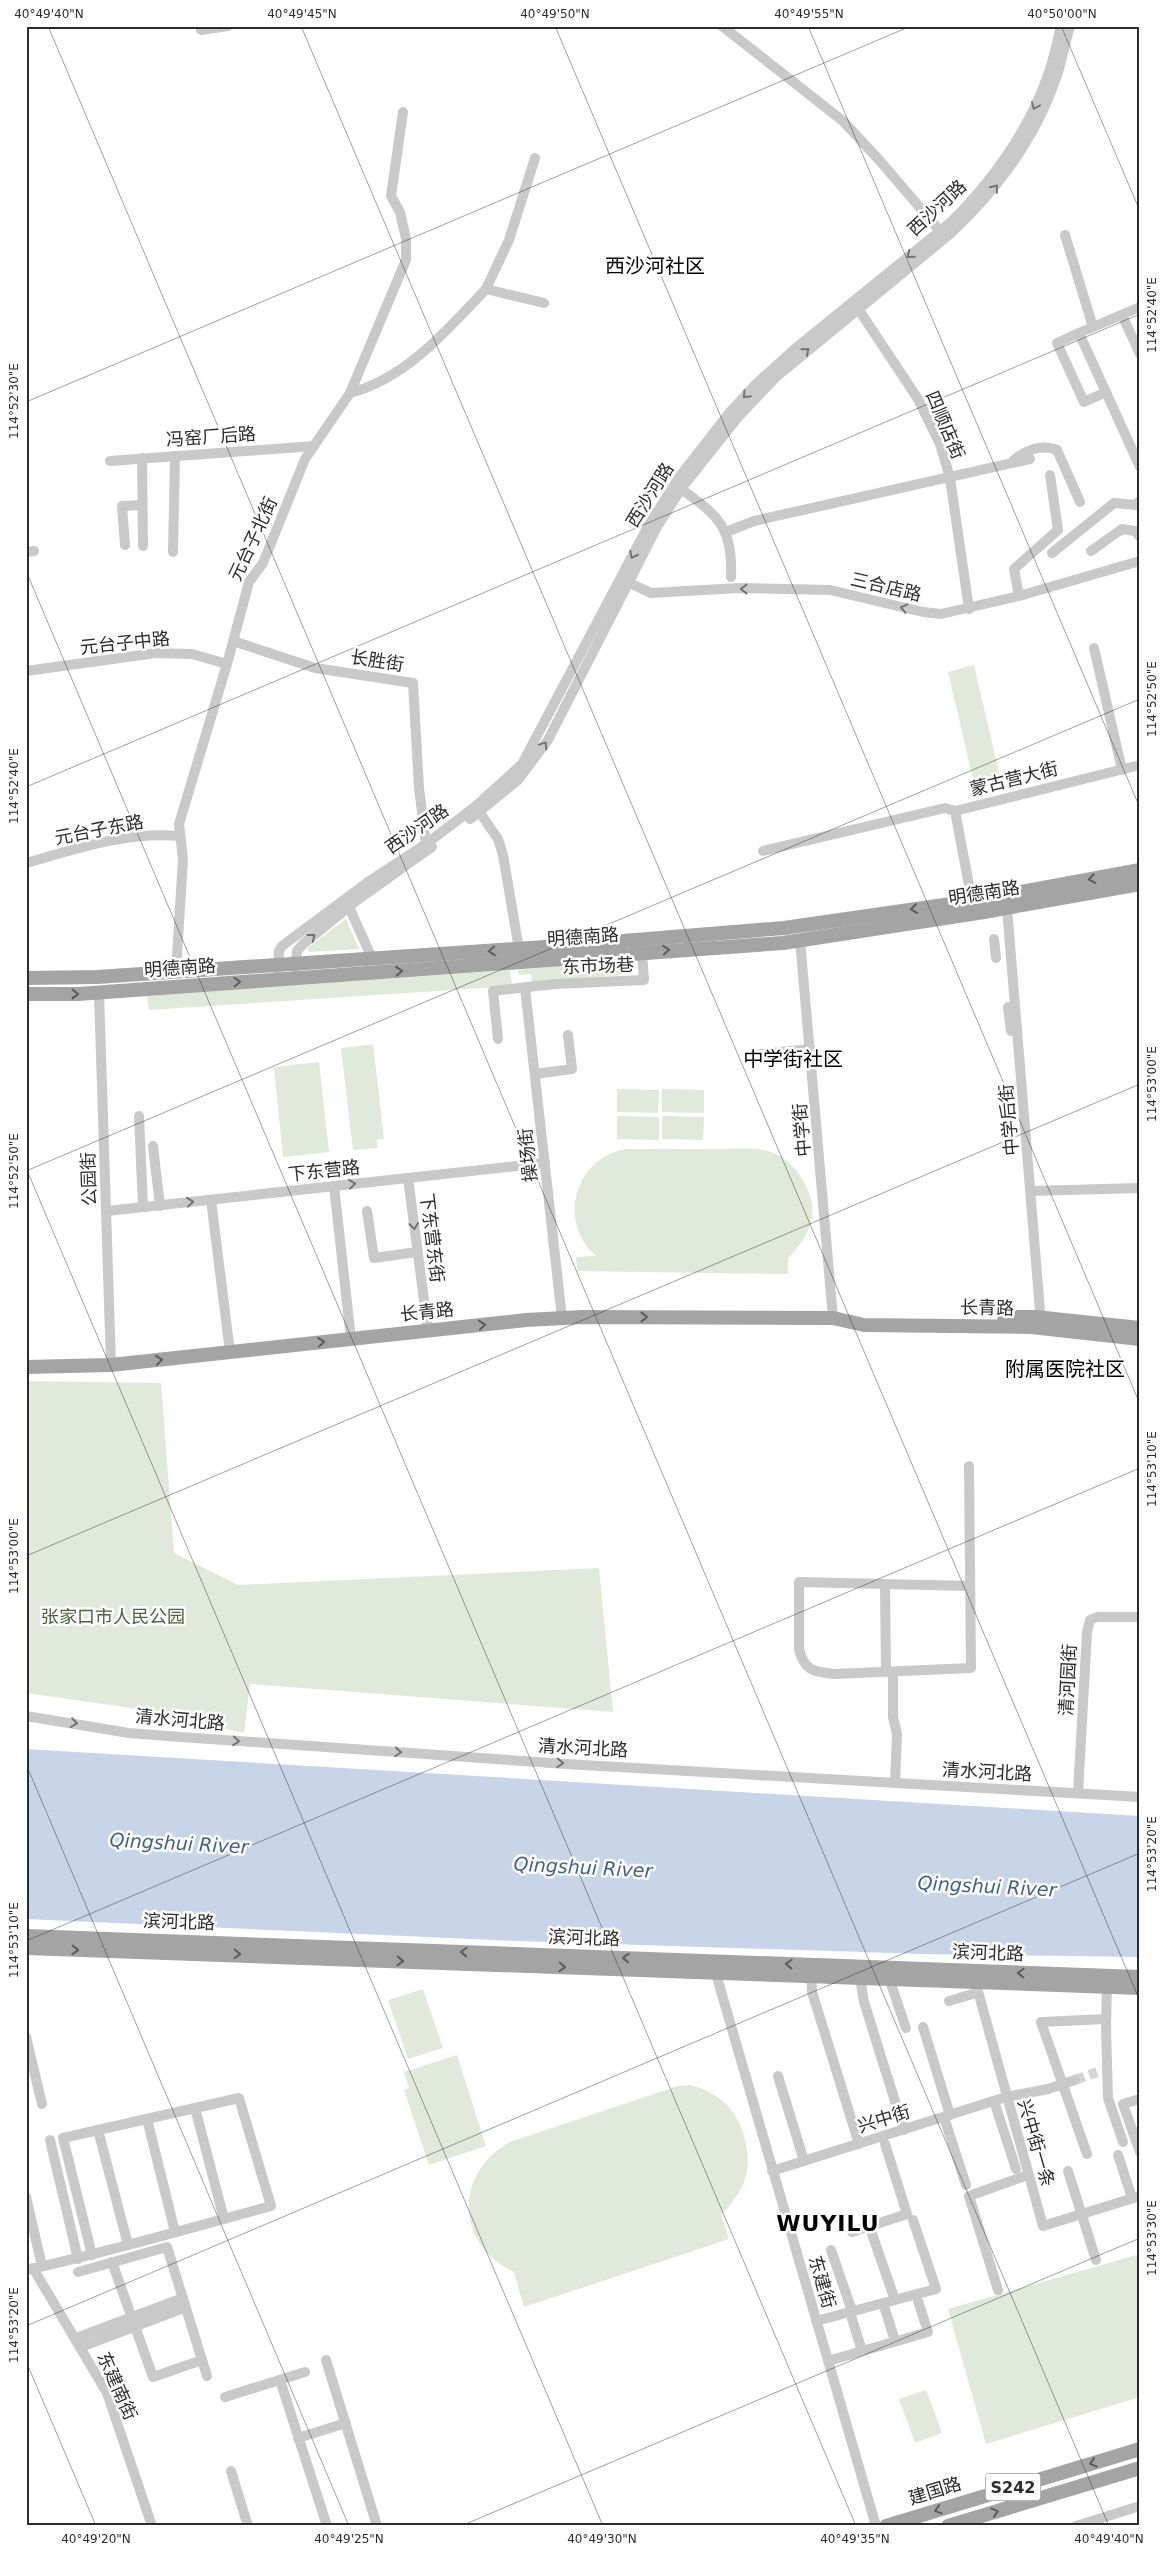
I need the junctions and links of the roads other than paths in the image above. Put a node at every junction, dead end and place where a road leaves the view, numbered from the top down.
1 (200, 26) edge
2 (228, 26) edge
3 (722, 26) edge
4 (1061, 26) edge
5 (1070, 26) edge
6 (402, 112) dead end
7 (534, 158) dead end
8 (940, 231) junction
9 (1065, 235) dead end
10 (486, 289) junction
11 (544, 303) dead end
12 (856, 305) junction
13 (1140, 307) edge
14 (1122, 314) junction
15 (1093, 327) junction
16 (1079, 333) junction
17 (1140, 354) edge
18 (1106, 392) junction
19 (350, 393) junction
20 (314, 446) junction
21 (175, 456) junction
22 (142, 458) junction
23 (1030, 459) dead end
24 (110, 461) dead end
25 (1139, 462) edge
26 (1011, 463) junction
27 (1050, 475) dead end
28 (950, 478) junction
29 (681, 489) junction
30 (1140, 501) edge
31 (1080, 502) dead end
32 (142, 505) junction
33 (726, 532) junction
34 (1140, 537) edge
35 (125, 545) dead end
36 (143, 546) dead end
37 (1090, 551) dead end
38 (173, 552) dead end
39 (1052, 553) dead end
40 (1140, 561) edge
41 (731, 576) dead end
42 (625, 581) junction
43 (1019, 596) junction
44 (969, 609) junction
45 (233, 641) junction
46 (1094, 648) dead end
47 (227, 664) junction
48 (26, 671) edge
49 (1140, 765) edge
50 (1122, 770) junction
51 (478, 809) junction
52 (955, 811) junction
53 (179, 836) junction
54 (428, 846) junction
55 (763, 851) dead end
56 (26, 863) edge
57 (1140, 870) edge
58 (1140, 884) edge
59 (976, 900) junction
60 (349, 907) junction
61 (1007, 908) junction
62 (984, 912) junction
63 (737, 939) junction
64 (800, 940) junction
65 (519, 949) junction
66 (995, 949) dead end
67 (1011, 949) junction
68 (642, 952) junction
69 (372, 958) junction
70 (278, 964) junction
71 (295, 964) junction
72 (176, 972) junction
73 (26, 978) edge
74 (296, 979) junction
75 (279, 980) junction
76 (524, 988) junction
77 (99, 993) junction
78 (26, 994) edge
79 (1008, 1007) dead end
80 (568, 1035) dead end
81 (1015, 1038) junction
82 (498, 1039) dead end
83 (811, 1049) junction
84 (760, 1054) dead end
85 (1014, 1068) dead end
86 (535, 1074) junction
87 (139, 1116) dead end
88 (153, 1146) dead end
89 (545, 1163) junction
90 (408, 1178) junction
91 (334, 1186) junction
92 (1140, 1188) edge
93 (1031, 1190) junction
94 (211, 1200) junction
95 (160, 1206) junction
96 (143, 1208) junction
97 (367, 1211) dead end
98 (107, 1212) junction
99 (417, 1252) junction
100 (562, 1318) junction
101 (833, 1318) junction
102 (1041, 1323) junction
103 (1140, 1328) edge
104 (428, 1331) junction
105 (351, 1339) junction
106 (1140, 1339) edge
107 (230, 1352) junction
108 (111, 1365) junction
109 (26, 1367) edge
110 (969, 1466) dead end
111 (885, 1584) junction
112 (970, 1586) junction
113 (1140, 1617) edge
114 (889, 1672) junction
115 (26, 1716) edge
116 (895, 1783) junction
117 (1078, 1793) junction
118 (1140, 1797) edge
119 (26, 1936) edge
120 (26, 1948) edge
121 (714, 1967) junction
122 (811, 1971) junction
123 (859, 1972) junction
124 (890, 1973) junction
125 (1140, 1978) edge
126 (1107, 1981) junction
127 (974, 1982) junction
128 (1140, 1988) edge
129 (949, 2002) dead end
130 (1106, 2019) junction
131 (923, 2027) dead end
132 (906, 2028) dead end
133 (26, 2038) edge
134 (1107, 2068) junction
135 (1097, 2072) tunnel mouth
136 (778, 2076) dead end
137 (1075, 2080) tunnel mouth
138 (1063, 2084) junction
139 (1006, 2098) junction
140 (1140, 2099) edge
141 (994, 2101) junction
142 (42, 2104) dead end
143 (195, 2108) junction
144 (947, 2116) junction
145 (147, 2119) junction
146 (98, 2130) junction
147 (904, 2130) junction
148 (50, 2140) dead end
149 (1123, 2142) dead end
150 (860, 2144) junction
151 (885, 2144) dead end
152 (1140, 2152) edge
153 (1087, 2154) dead end
154 (1118, 2155) dead end
155 (804, 2161) junction
156 (1016, 2168) dead end
157 (772, 2171) junction
158 (1068, 2171) dead end
159 (1028, 2175) junction
160 (966, 2185) dead end
161 (26, 2197) edge
162 (1136, 2197) edge
163 (1082, 2214) junction
164 (224, 2219) junction
165 (914, 2220) dead end
166 (175, 2232) junction
167 (852, 2232) dead end
168 (872, 2234) dead end
169 (128, 2245) junction
170 (831, 2250) dead end
171 (92, 2255) junction
172 (78, 2259) junction
173 (1096, 2260) dead end
174 (112, 2262) junction
175 (34, 2268) edge
176 (78, 2272) dead end
177 (998, 2290) dead end
178 (894, 2300) junction
179 (918, 2300) dead end
180 (184, 2302) junction
181 (885, 2309) dead end
182 (852, 2315) junction
183 (133, 2321) junction
184 (816, 2321) junction
185 (895, 2341) junction
186 (78, 2342) junction
187 (862, 2351) junction
188 (202, 2360) junction
189 (326, 2360) dead end
190 (828, 2361) junction
191 (305, 2372) dead end
192 (207, 2376) dead end
193 (280, 2380) junction
194 (225, 2397) dead end
195 (346, 2423) junction
196 (298, 2438) junction
197 (1140, 2449) edge
198 (1140, 2468) edge
199 (231, 2471) dead end
200 (1140, 2506) edge
201 (152, 2526) edge
202 (248, 2526) edge
203 (327, 2526) edge
204 (378, 2526) edge
205 (876, 2526) edge
206 (886, 2526) edge
207 (948, 2526) edge
208 (1076, 2526) edge

1 - 2 street
3 - 8 street
4 -> 8 street, 西沙河路
12 -> 5 street, 西沙河路
6 - 19 street, 元台子北街
7 - 10 street
8 -> 12 street, 西沙河路
9 - 15 street
10 - 11 street
10 - 19 street
12 - 28 street, 四顺店街
29 -> 12 street, 西沙河路
12 -> 42 street, 西沙河路
13 - 14 street
14 - 15 street
14 - 17 street
15 - 16 street
16 - 18 street
16 - 18 street
18 - 25 street
19 - 20 street, 元台子北街
20 - 21 street, 冯窑厂后路
20 - 45 street, 元台子北街
21 - 22 street, 冯窑厂后路
21 - 38 street
22 - 24 street, 冯窑厂后路
22 - 32 street
23 - 26 street
26 - 28 street
26 - 31 street
27 - 43 street
28 - 33 street
28 - 44 street, 四顺店街
29 - 33 street
29 - 42 street, 西沙河路
30 - 39 street
32 - 35 street
32 - 36 street
33 - 41 street
34 - 37 street
40 - 43 street, 三合店路
44 -> 42 street, 三合店路
42 - 51 street, 西沙河路
43 - 44 street, 三合店路
45 - 47 street, 元台子北街
45 - 54 street, 长胜街
46 - 50 street
47 - 48 street, 元台子中路
47 - 53 street, 元台子北街
49 - 50 street, 蒙古营大街
50 - 52 street, 蒙古营大街
51 - 54 street, 西沙河路
51 - 65 street
52 - 55 street
52 - 59 street, 蒙古营大街
53 - 56 street, 元台子东路
53 - 72 street, 元台子北街
54 - 60 street, 西沙河路
54 - 70 street, 西沙河路
57 -> 59 main road, 明德南路
58 - 61 main road, 明德南路
59 - 62 main road
59 -> 63 main road, 明德南路
60 - 69 street
71 -> 60 street, 西沙河路
61 - 62 main road, 明德南路
61 - 67 street, 中学后街
62 - 64 main road, 明德南路
63 - 64 main road, 明德南路
63 - 65 main road, 明德南路
68 -> 63 main road, 明德南路
64 - 83 street, 中学街
65 -> 69 main road, 明德南路
66 - 67 street
67 - 81 street, 中学后街
74 -> 68 main road, 明德南路
68 - 76 street, 东市场巷
69 - 71 main road, 明德南路
70 - 71 main road, 明德南路
70 - 72 main road, 明德南路
70 - 75 street, 西沙河路
71 - 74 street, 西沙河路
72 - 73 main road, 明德南路
74 - 75 main road, 明德南路
77 -> 75 main road, 明德南路
76 - 82 street
76 - 86 street, 操场街
78 -> 77 main road, 明德南路
77 - 98 street, 公园街
79 - 81 street
80 - 86 street
81 - 85 street
81 - 93 street, 中学后街
83 - 84 street
83 - 101 street, 中学街
86 - 89 street, 操场街
87 - 96 street
88 - 95 street
89 - 90 street, 下东营路
89 - 100 street, 操场街
91 -> 90 street, 下东营路
90 -> 99 street, 下东营东街
91 - 94 street, 下东营路
91 - 105 street
92 - 93 street
93 - 102 street, 中学后街
95 -> 94 street, 下东营路
94 - 107 street
95 - 96 street, 下东营路
96 - 98 street, 下东营路
97 - 99 street
98 - 108 street, 公园街
99 - 104 street, 下东营东街
100 -> 101 main road, 长青路
104 -> 100 main road, 长青路
101 - 102 main road, 长青路
102 - 103 main road, 长青路
102 - 106 main road, 长青路
104 - 105 main road, 长青路
107 -> 105 main road, 长青路
108 -> 107 main road, 长青路
108 - 109 main road, 长青路
110 - 112 street
111 - 112 street
111 - 114 street
111 - 114 street
112 - 114 street
113 - 117 street, 清河园街
114 - 116 street
115 -> 116 street, 清水河北路
116 - 117 street, 清水河北路
117 - 118 street, 清水河北路
121 -> 119 main road, 滨河北路
120 -> 121 main road, 滨河北路
121 - 122 main road, 滨河北路
121 - 157 street, 东建街
122 - 123 main road, 滨河北路
122 - 150 street
123 - 124 main road, 滨河北路
123 - 147 street
124 - 127 main road, 滨河北路
124 - 132 street
125 - 126 main road, 滨河北路
126 - 127 main road, 滨河北路
126 - 128 main road, 滨河北路
126 - 130 street
127 - 129 street
127 - 139 street, 兴中街一条
130 - 134 street
130 - 138 street
131 - 144 street
133 - 142 street
134 - 135 street
134 - 149 street
136 - 155 street
137 - 138 street, 兴中街
138 - 139 street, 兴中街
138 - 153 street
139 - 141 street, 兴中街
139 - 159 street, 兴中街一条
140 - 152 street
141 - 144 street, 兴中街
141 - 156 street
143 - 145 street
143 - 164 street
143 - 164 street
144 - 147 street, 兴中街
144 - 160 street
145 - 146 street
145 - 166 street
146 - 169 street
146 - 171 street
147 - 150 street, 兴中街
148 - 172 street
150 - 155 street, 兴中街
151 - 167 street
154 - 162 street
155 - 157 street, 兴中街
157 - 184 street, 东建街
158 - 163 street
159 - 163 street, 兴中街一条
159 - 177 street
161 - 175 street, 东建南街
162 - 163 street, 兴中街一条
163 - 173 street
164 - 166 street
165 - 178 street
166 - 169 street
168 - 178 street
169 - 171 street
170 - 182 street
171 - 172 street
172 - 175 street
174 - 176 street
174 - 180 street
174 - 183 street
175 - 186 street, 东建南街
178 - 182 street
179 - 185 street
180 - 183 street
180 - 188 street
181 - 185 street
182 - 184 street
182 - 187 street
183 - 186 street
183 - 188 street
184 - 190 street, 东建街
185 - 187 street
186 - 201 street, 东建南街
187 - 190 street
188 - 192 street
189 - 195 street
190 - 205 street, 东建街
191 - 193 street
193 - 194 street
193 - 196 street
195 - 196 street
195 - 204 street
196 - 203 street
197 -> 206 main road, 建国路 / S242
207 -> 198 main road, S242
199 - 202 street
200 - 208 street

